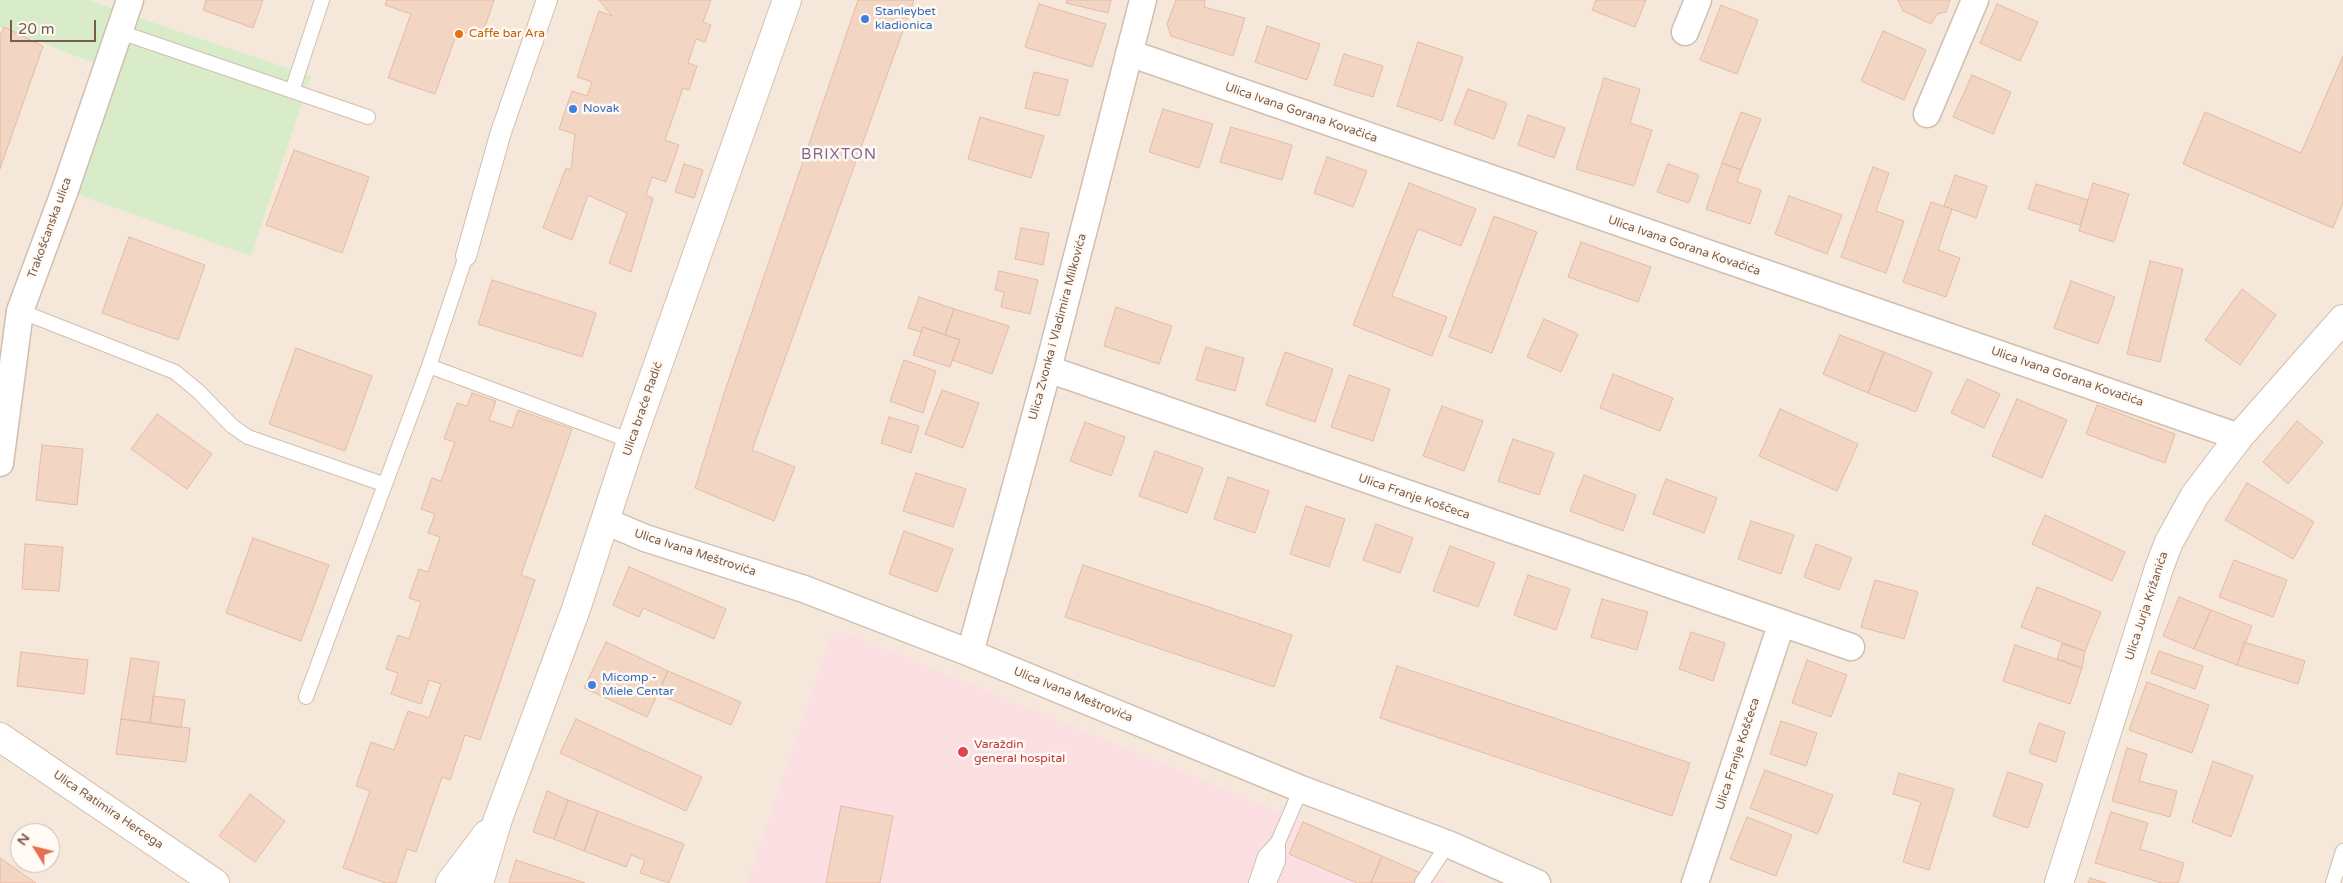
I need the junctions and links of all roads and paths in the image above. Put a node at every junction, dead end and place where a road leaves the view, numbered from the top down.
1 (130, 0) edge
2 (322, 0) edge
3 (547, 0) edge
4 (787, 0) edge
5 (1143, 0) edge
6 (1698, 0) edge
7 (1975, 0) edge
8 (120, 32) junction
9 (1685, 32) dead end
10 (1129, 53) junction
11 (292, 91) junction
12 (1927, 114) dead end
13 (368, 117) dead end
14 (466, 256) joint
15 (20, 311) junction
16 (2343, 319) edge
17 (429, 366) junction
18 (1048, 369) junction
19 (2238, 437) junction
20 (631, 441) junction
21 (0, 463) edge
22 (384, 484) junction
23 (605, 521) junction
24 (1781, 625) junction
25 (1851, 647) dead end
26 (970, 653) junction
27 (306, 697) dead end
28 (0, 737) edge
29 (1301, 789) junction
30 (498, 818) junction
31 (1278, 842) junction
32 (1448, 844) junction
33 (2343, 851) edge
34 (214, 883) edge
35 (450, 883) edge
36 (479, 883) edge
37 (1256, 883) edge
38 (1269, 883) edge
39 (1422, 883) edge
40 (1536, 883) edge
41 (1695, 883) edge
42 (2059, 883) edge
43 (2334, 883) edge

1 - 8 street, Trakošćanska ulica
2 - 11 lane
3 - 14 street
4 - 20 main road, Ulica braće Radić
5 - 10 street, Ulica Zvonka i Vladimira Milkovića
6 - 9 street
7 - 12 street
8 - 11 lane
8 - 15 street, Trakošćanska ulica
10 - 18 street, Ulica Zvonka i Vladimira Milkovića
10 - 19 street, Ulica Ivana Gorana Kovačića
11 - 13 lane
14 - 17 lane
15 - 21 street, Trakošćanska ulica
15 - 22 lane
16 - 19 main road, Ulica Jurja Križanića
17 - 20 lane
17 - 22 lane
18 - 24 street, Ulica Franje Koščeca
18 - 26 street, Ulica Zvonka i Vladimira Milkovića
19 - 42 main road, Ulica Jurja Križanića
20 - 23 main road, Ulica braće Radić
22 - 27 lane
23 - 26 street, Ulica Ivana Meštrovića
23 - 30 main road, Ulica braće Radić
24 - 25 street, Ulica Franje Koščeca
24 - 41 street, Ulica Franje Koščeca
26 - 29 street, Ulica Ivana Meštrovića
28 - 34 main road, Ulica Ratimira Hercega
29 - 31 lane
29 - 32 street, Ulica Ivana Meštrovića
30 - 35 main road, Ulica braće Radić
30 - 36 main road, Ulica braće Radić
31 - 37 lane
31 - 38 lane
32 - 39 lane
32 - 40 street, Ulica Ivana Meštrovića
33 - 43 lane

